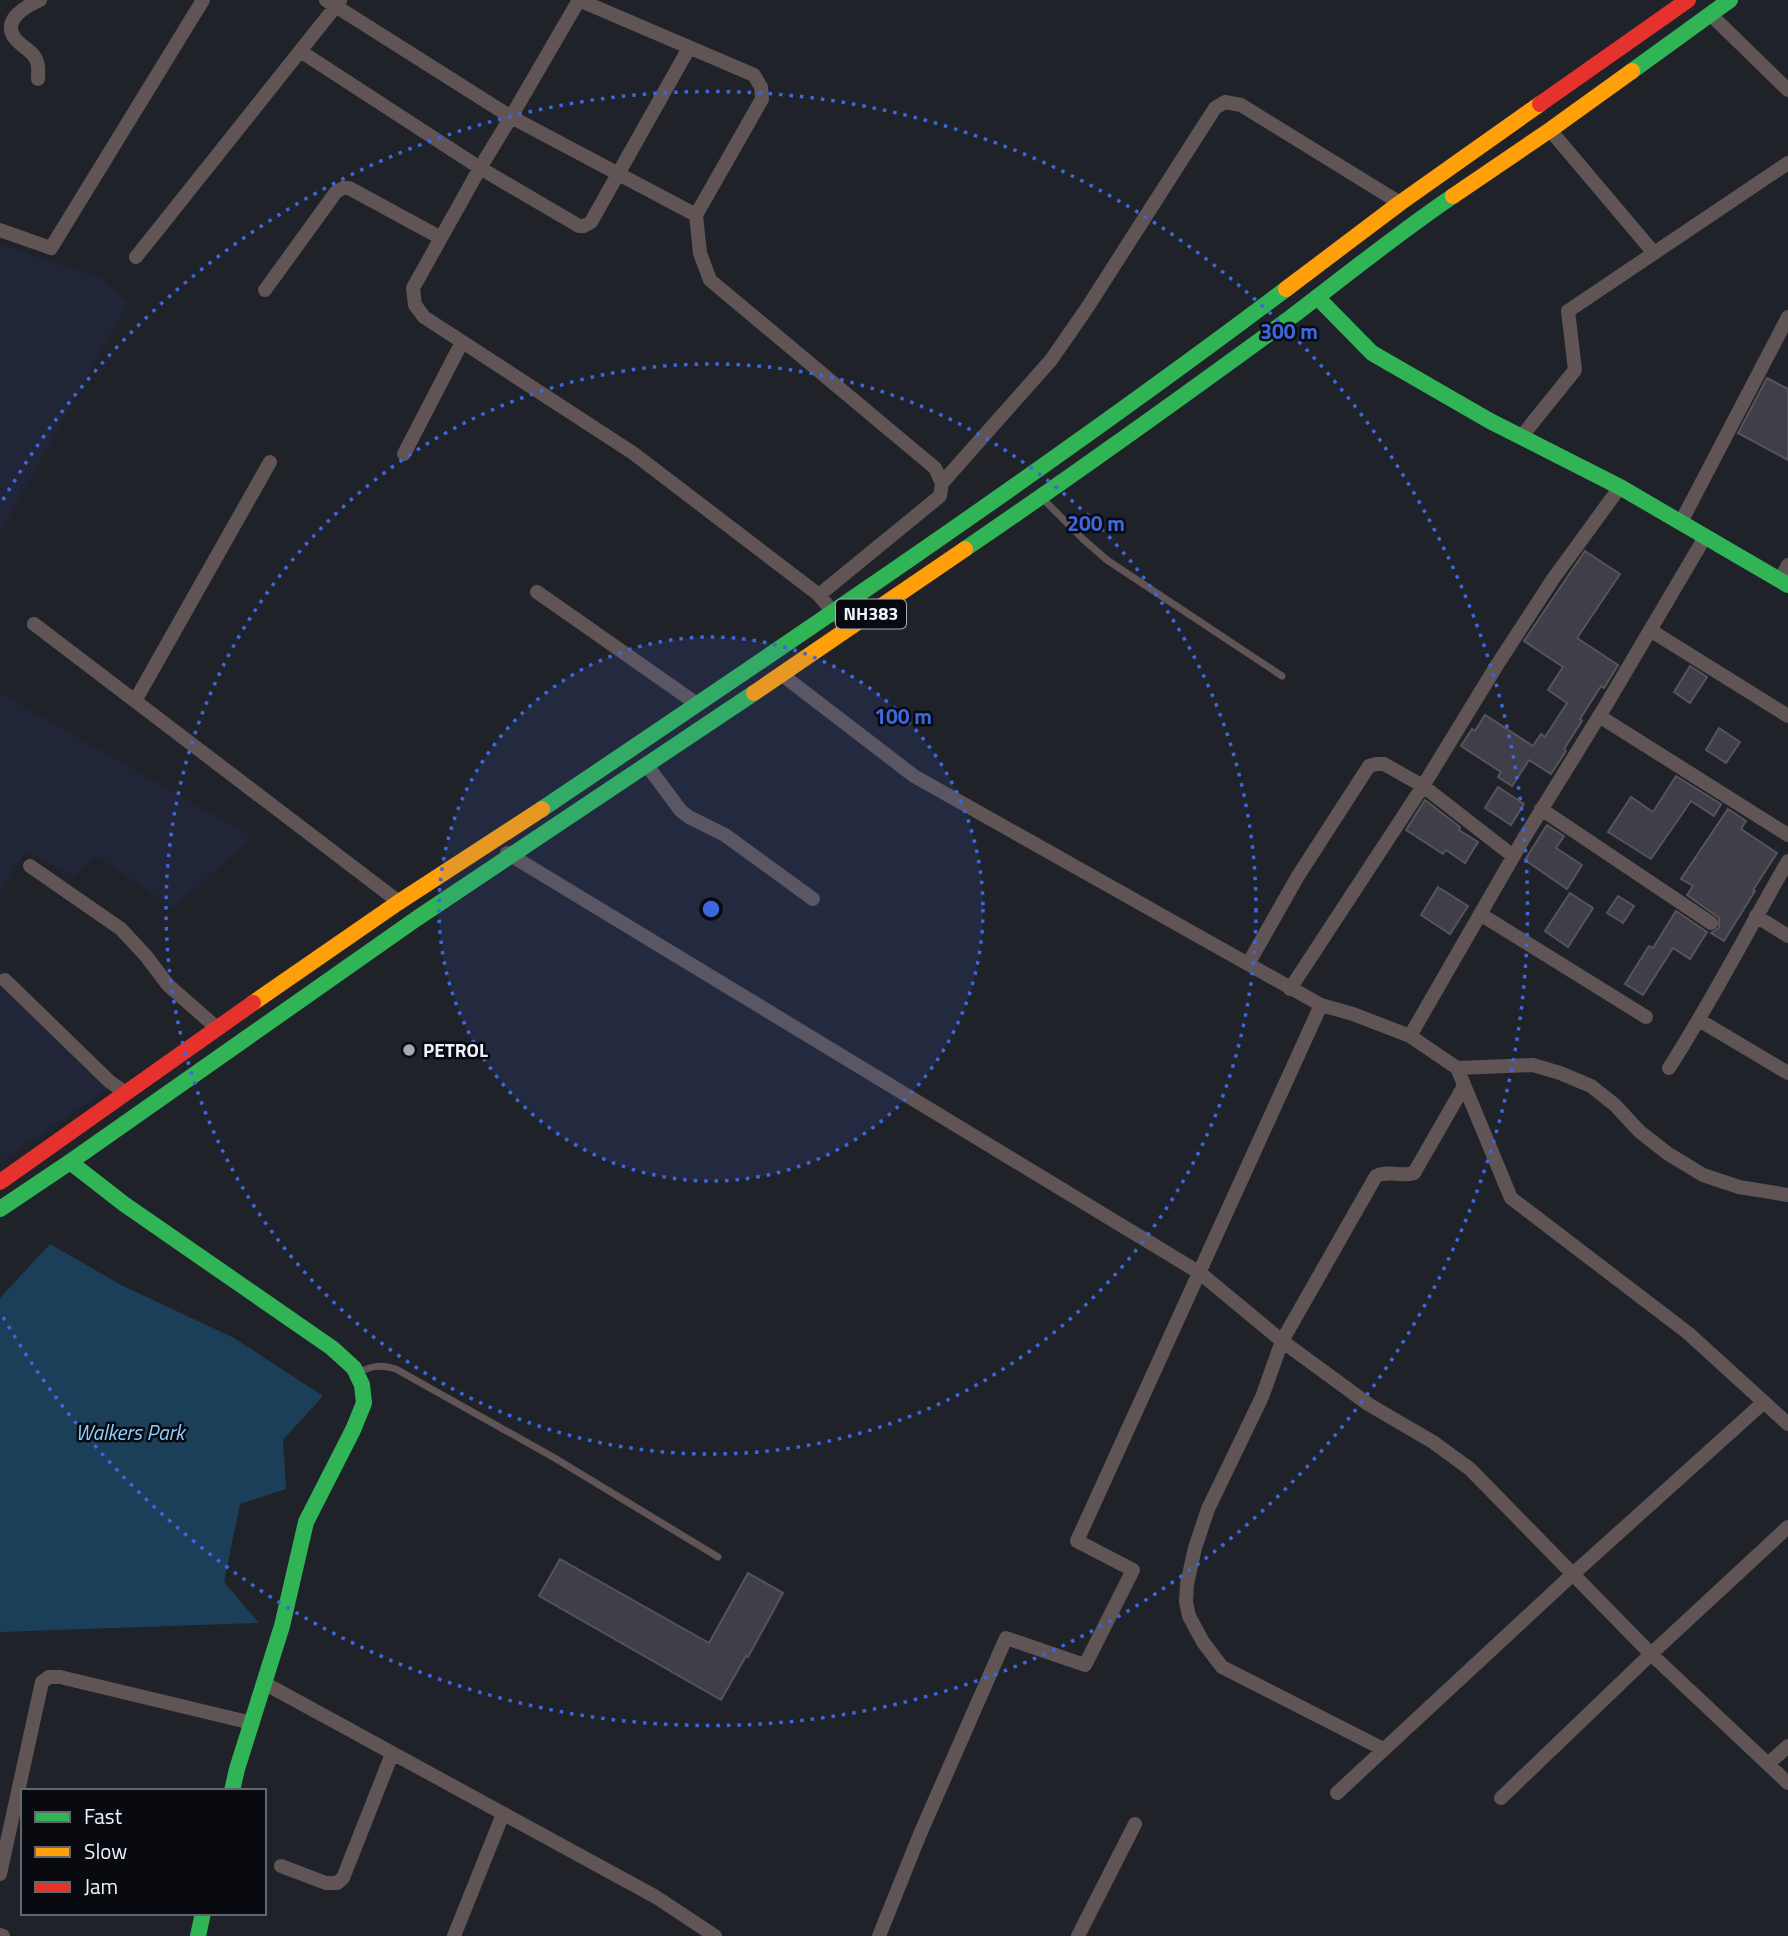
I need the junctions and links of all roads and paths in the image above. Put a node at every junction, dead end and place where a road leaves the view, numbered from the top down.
1 (40, 0) edge
2 (203, 0) edge
3 (579, 0) edge
4 (1688, 0) edge
5 (1730, 0) edge
6 (334, 2) edge
7 (1710, 14) junction
8 (689, 48) junction
9 (300, 51) junction
10 (38, 79) dead end
11 (1788, 90) edge
12 (511, 117) junction
13 (1550, 130) junction
14 (1788, 163) edge
15 (480, 168) junction
16 (617, 174) junction
17 (1400, 203) junction
18 (696, 215) junction
19 (0, 230) edge
20 (441, 238) junction
21 (1654, 253) junction
22 (136, 257) dead end
23 (265, 290) dead end
24 (1317, 297) junction
25 (1267, 304) junction
26 (1788, 317) edge
27 (1283, 323) junction
28 (462, 342) junction
29 (1521, 437) junction
30 (404, 454) dead end
31 (270, 462) dead end
32 (942, 483) junction
33 (1619, 487) junction
34 (1041, 497) junction
35 (1681, 522) junction
36 (1705, 537) junction
37 (1788, 565) edge
38 (1784, 583) edge
39 (537, 592) dead end
40 (819, 595) junction
41 (834, 613) junction
42 (34, 624) dead end
43 (850, 628) junction
44 (1650, 630) junction
45 (781, 674) junction
46 (1282, 676) dead end
47 (135, 701) junction
48 (696, 704) junction
49 (1599, 716) junction
50 (1788, 716) edge
51 (646, 764) junction
52 (1423, 786) junction
53 (1541, 809) junction
54 (1788, 835) edge
55 (491, 843) junction
56 (511, 855) junction
57 (1513, 856) junction
58 (1788, 861) edge
59 (30, 866) dead end
60 (813, 899) dead end
61 (399, 902) junction
62 (1480, 914) junction
63 (1756, 916) junction
64 (1711, 923) dead end
65 (1788, 936) edge
66 (1248, 964) junction
67 (5, 980) dead end
68 (1290, 989) junction
69 (1321, 1005) junction
70 (1646, 1017) dead end
71 (1699, 1020) junction
72 (217, 1028) junction
73 (1410, 1036) junction
74 (1457, 1068) junction
75 (1669, 1068) dead end
76 (1788, 1073) edge
77 (1464, 1086) junction
78 (125, 1093) junction
79 (70, 1162) junction
80 (0, 1182) edge
81 (1788, 1195) edge
82 (2, 1205) edge
83 (1200, 1273) junction
84 (1282, 1341) junction
85 (356, 1373) junction
86 (1764, 1402) junction
87 (1788, 1424) edge
88 (1788, 1527) edge
89 (718, 1557) dead end
90 (1573, 1574) junction
91 (1651, 1654) junction
92 (264, 1683) junction
93 (252, 1723) junction
94 (1788, 1745) edge
95 (1383, 1749) junction
96 (392, 1754) junction
97 (1768, 1764) junction
98 (1788, 1783) edge
99 (233, 1789) edge
100 (1336, 1793) dead end
101 (1501, 1798) dead end
102 (503, 1814) junction
103 (1135, 1824) dead end
104 (281, 1866) dead end
105 (0, 1874) edge
106 (203, 1915) edge
107 (198, 1936) edge
108 (454, 1936) edge
109 (715, 1936) edge
110 (880, 1936) edge
111 (1078, 1936) edge

1 - 10 street
2 - 19 street
3 - 8 street
3 - 12 street
4 - 17 main road, NH383
5 - 7 main road, NH383
6 - 9 street
6 - 12 street
7 - 11 street
7 - 13 main road, NH383
8 - 16 street
8 - 18 street
9 - 15 street
9 - 22 street
12 - 15 street
12 - 16 street
13 - 21 street
13 - 24 main road, NH383
14 - 21 street
15 - 16 street
15 - 20 street
16 - 18 street
17 - 25 main road, NH383
17 - 32 street
18 - 32 street
20 - 23 street
20 - 28 street
21 - 29 street
24 - 27 main road, NH383
24 - 29 main road
25 - 27 main road
25 - 41 main road, NH383
26 - 35 street
27 - 34 main road, NH383
28 - 30 street
28 - 40 street
29 - 33 main road
31 - 47 street
32 - 40 street
33 - 35 main road
33 - 52 street
34 - 43 main road, NH383
34 - 46 lane
35 - 36 main road
36 - 38 main road
36 - 44 street
37 - 38 street
39 - 48 street
40 - 41 street
41 - 43 street
41 - 48 main road, NH383
42 - 47 street
43 - 45 main road, NH383
44 - 49 street
44 - 50 street
45 - 51 main road, NH383
45 - 66 street
47 - 61 street
48 - 55 main road, NH383
49 - 53 street
49 - 54 street
51 - 56 main road, NH383
51 - 60 street
52 - 57 street
52 - 66 street
52 - 68 street
53 - 57 street
53 - 64 street
55 - 56 street
55 - 61 main road, NH383
56 - 79 main road, NH383
56 - 83 street
57 - 62 street
58 - 63 street
59 - 72 street
61 - 72 main road, NH383
62 - 70 street
62 - 73 street
63 - 65 street
63 - 71 street
66 - 68 street
67 - 78 street
68 - 69 street
69 - 73 street
69 - 83 street
71 - 75 street
71 - 76 street
72 - 78 main road, NH383
73 - 74 street
74 - 77 street
74 - 81 street
77 - 84 street
77 - 86 street
78 - 80 main road, NH383
79 - 82 main road, NH383
79 - 85 main road
83 - 84 street
83 - 110 street
84 - 90 street
84 - 95 street
85 - 89 lane
85 - 92 main road
86 - 87 street
86 - 90 street
88 - 91 street
90 - 91 street
90 - 95 street
91 - 97 street
91 - 101 street
92 - 93 main road
92 - 96 street
93 - 99 main road
93 - 105 street
94 - 97 street
95 - 100 street
96 - 102 street
96 - 104 street
97 - 98 street
102 - 108 street
102 - 109 street
103 - 111 street
106 - 107 main road

